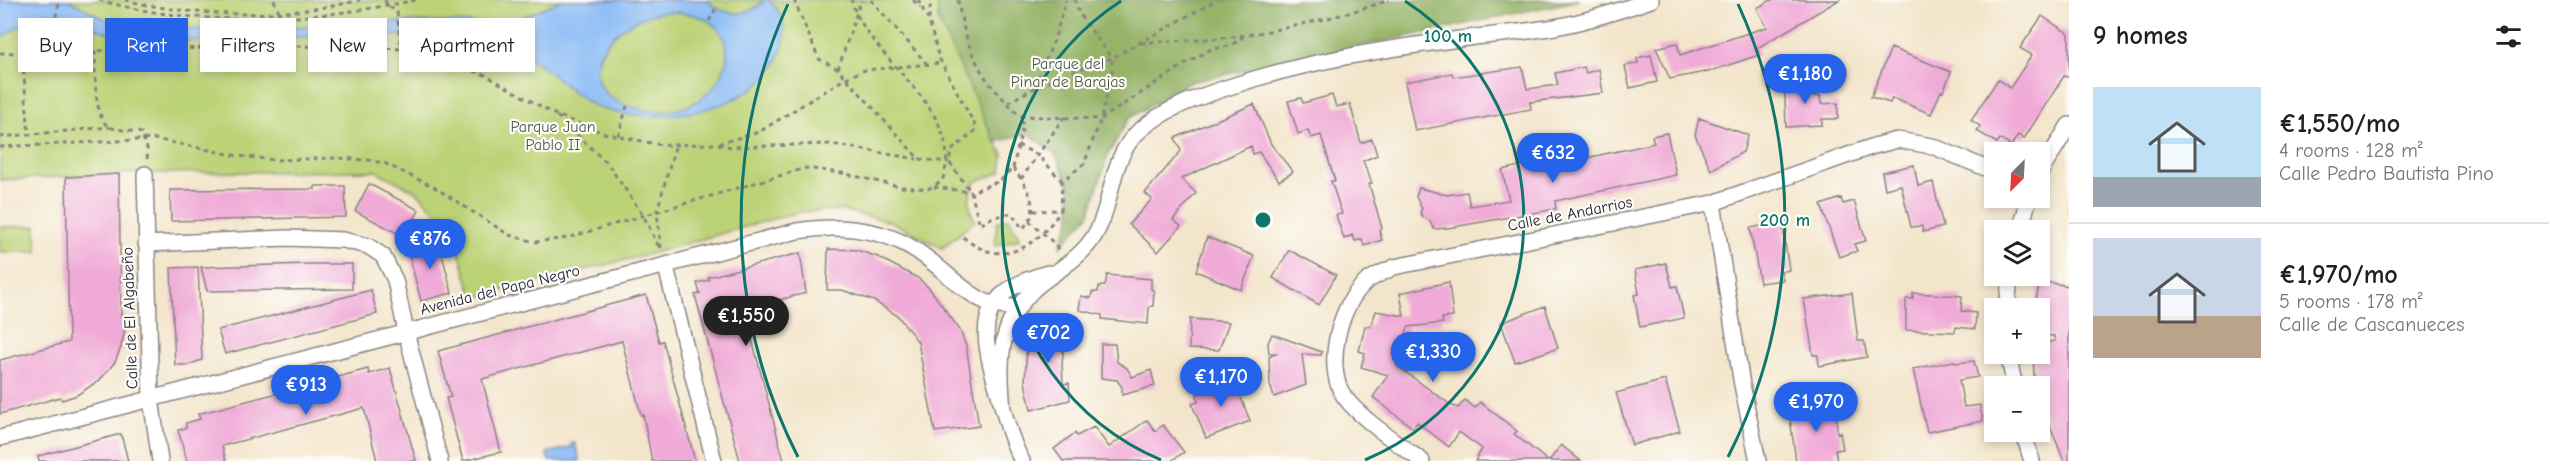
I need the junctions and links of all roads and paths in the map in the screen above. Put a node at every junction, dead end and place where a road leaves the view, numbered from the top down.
1 (60, 0) edge
2 (99, 0) edge
3 (125, 0) edge
4 (274, 0) edge
5 (360, 0) edge
6 (385, 0) edge
7 (416, 0) edge
8 (794, 0) edge
9 (851, 0) edge
10 (861, 0) edge
11 (871, 0) edge
12 (913, 0) edge
13 (918, 0) edge
14 (931, 0) edge
15 (958, 0) edge
16 (1066, 0) edge
17 (1075, 0) edge
18 (1217, 0) edge
19 (1389, 0) edge
20 (1651, 0) edge
21 (138, 2) edge
22 (341, 2) edge
23 (387, 6) junction
24 (716, 8) dead end
25 (924, 10) junction
26 (279, 12) junction
27 (855, 13) junction
28 (281, 17) junction
29 (55, 18) edge
30 (399, 18) edge
31 (709, 21) dead end
32 (929, 21) junction
33 (1245, 35) junction
34 (1139, 43) junction
35 (399, 49) edge
36 (95, 51) joint
37 (0, 53) edge
38 (18, 53) edge
39 (1112, 58) junction
40 (942, 63) junction
41 (927, 64) junction
42 (894, 67) junction
43 (838, 69) junction
44 (24, 72) edge
45 (476, 72) edge
46 (846, 78) junction
47 (1035, 86) junction
48 (1008, 103) junction
49 (627, 106) dead end
50 (554, 114) junction
51 (1019, 116) junction
52 (1064, 117) junction
53 (1101, 119) junction
54 (2069, 125) edge
55 (110, 127) junction
56 (29, 135) junction
57 (618, 136) junction
58 (0, 137) edge
59 (144, 139) junction
60 (676, 144) junction
61 (717, 144) junction
62 (1018, 145) junction
63 (0, 147) edge
64 (1038, 155) junction
65 (2050, 156) edge
66 (919, 159) junction
67 (949, 162) junction
68 (1984, 167) edge
69 (1013, 168) junction
70 (146, 174) joint
71 (1021, 178) junction
72 (1062, 181) junction
73 (933, 186) junction
74 (971, 192) junction
75 (1713, 203) junction
76 (1061, 210) junction
77 (657, 211) junction
78 (1033, 211) junction
79 (643, 215) junction
80 (1029, 221) junction
81 (1043, 233) junction
82 (963, 237) dead end
83 (146, 244) junction
84 (1064, 266) junction
85 (666, 267) junction
86 (992, 306) junction
87 (1019, 306) junction
88 (406, 332) junction
89 (151, 399) junction
90 (1003, 410) junction
91 (0, 438) edge
92 (2026, 442) edge
93 (160, 461) edge
94 (440, 461) edge
95 (714, 461) edge
96 (1023, 461) edge
97 (1422, 461) edge
98 (1758, 461) edge
99 (2032, 461) edge

1 - 29 path
2 - 28 path
3 - 21 path
4 - 26 path
5 - 22 path
6 - 23 path
7 - 23 path
8 - 43 path
9 - 27 path
10 - 27 path
11 - 41 path
12 - 25 path
13 - 25 path
14 - 32 path
15 - 48 path
16 - 47 path
17 - 39 path
18 - 34 path
19 - 33 path
20 - 84 street
21 - 26 path
22 - 26 path
23 - 28 path
23 - 30 path
24 - 31 path
25 - 32 path
26 - 28 path
27 - 42 path
27 - 43 path
32 - 40 path
33 - 34 path
33 - 53 path
34 - 39 path
35 - 36 path
36 - 55 path
37 - 38 path
39 - 47 path
39 - 53 path
40 - 41 path
40 - 67 path
41 - 42 path
42 - 46 path
42 - 67 path
43 - 46 path
44 - 56 path
45 - 50 path
46 - 61 path
46 - 66 path
47 - 48 path
48 - 51 path
49 - 57 path
50 - 57 path
50 - 79 path
51 - 52 path
51 - 62 path
52 - 53 path
52 - 64 path
53 - 72 path
54 - 65 street
55 - 56 path
55 - 59 path
56 - 58 path
57 - 60 path
59 - 63 path
59 - 70 path
59 - 79 path
60 - 61 path
60 - 77 path
61 - 66 path
62 - 64 path
62 - 69 path
64 - 71 path
64 - 72 path
66 - 67 path
67 - 73 path
67 - 74 path
68 - 75 street, Calle de Andarrios
69 - 71 path
69 - 74 path
70 - 83 street, Calle de El Algabeño
71 - 78 path
72 - 76 path
73 - 74 path
73 - 77 path
74 - 80 path
75 - 97 street, Calle de Andarrios
75 - 98 street
76 - 78 path
76 - 81 path
77 - 79 path
77 - 79 path
78 - 80 path
80 - 81 path
81 - 82 path
81 - 84 path
83 - 88 street
83 - 89 street, Calle de El Algabeño
84 - 86 street
84 - 87 street
85 - 86 street, Avenida del Papa Negro
85 - 88 street, Avenida del Papa Negro
85 - 95 street
86 - 87 street
86 - 90 street
87 - 90 street
88 - 89 street, Avenida del Papa Negro
88 - 94 street
89 - 91 street, Avenida del Papa Negro
89 - 93 street, Calle de El Algabeño
90 - 96 street
92 - 99 street

